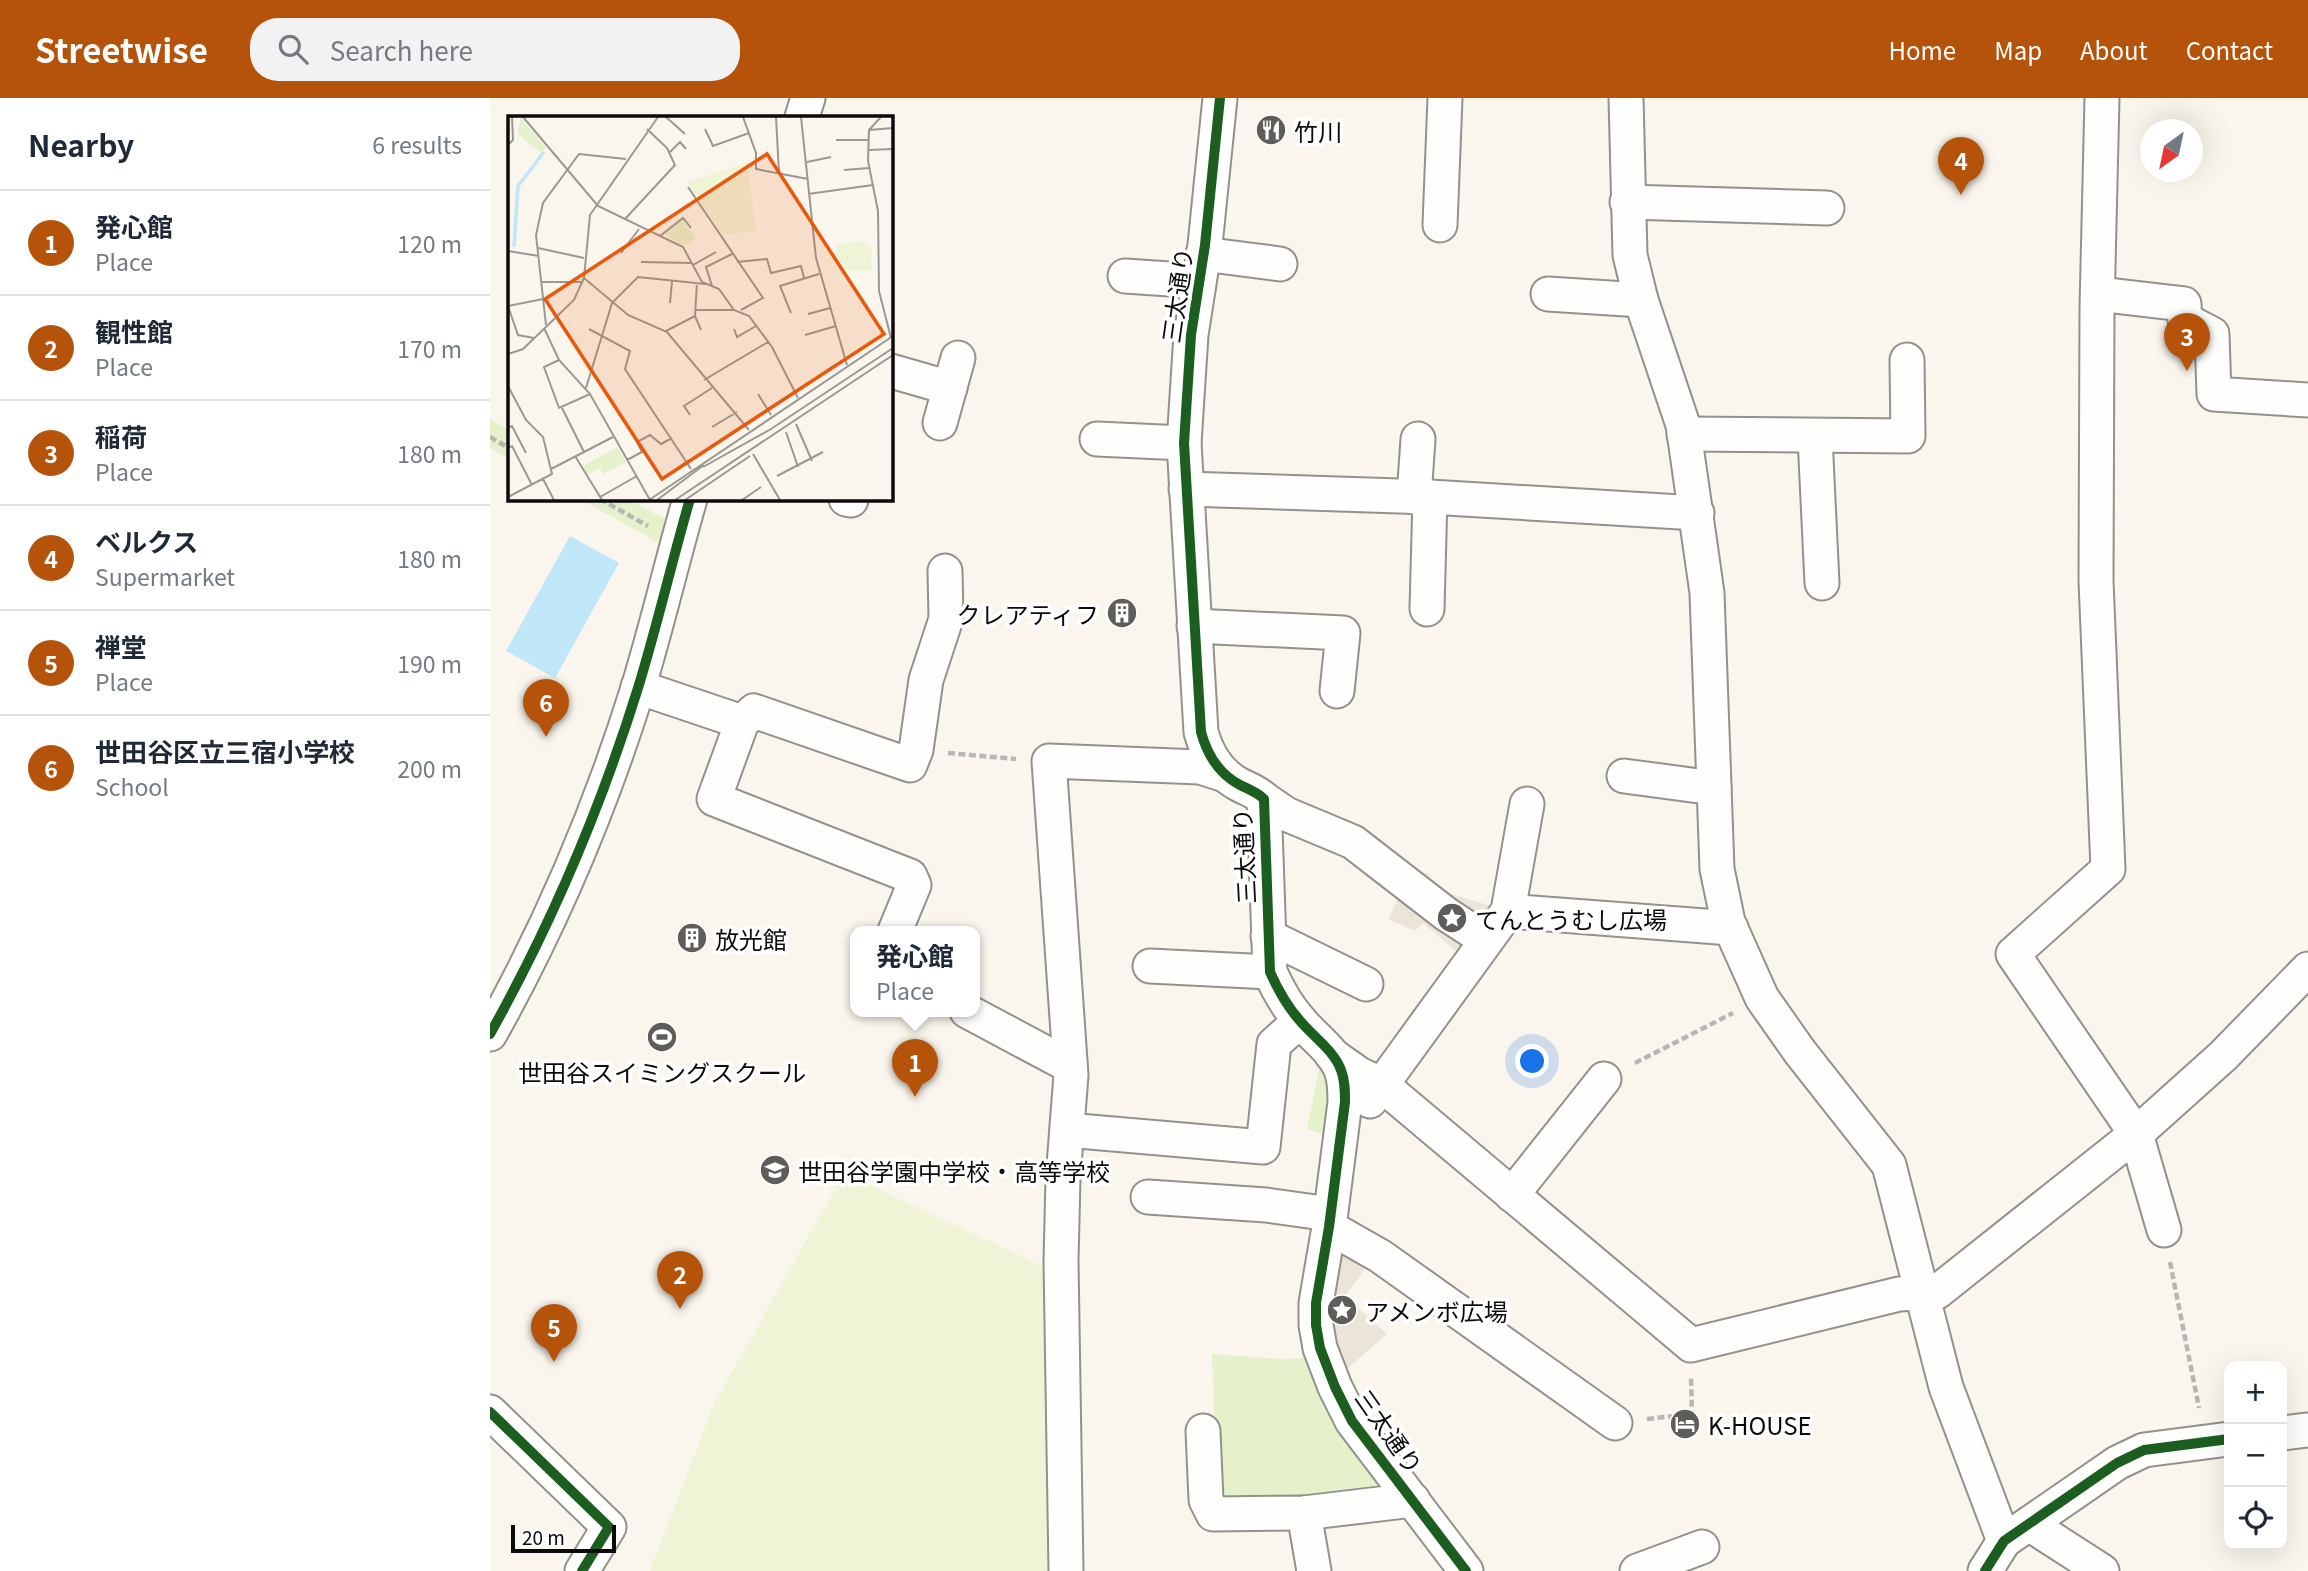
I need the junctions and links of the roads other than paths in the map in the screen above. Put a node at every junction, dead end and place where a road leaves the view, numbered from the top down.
1 (808, 98) edge
2 (1220, 98) edge
3 (1445, 98) edge
4 (1626, 98) edge
5 (2102, 98) edge
6 (802, 116) edge
7 (1627, 202) junction
8 (1827, 208) dead end
9 (1440, 225) dead end
10 (1280, 264) dead end
11 (1201, 268) junction
12 (1125, 276) dead end
13 (1548, 294) dead end
14 (2098, 294) junction
15 (1642, 300) junction
16 (1907, 360) dead end
17 (892, 371) edge
18 (2308, 400) edge
19 (940, 423) dead end
20 (1684, 434) junction
21 (1815, 437) junction
22 (1097, 439) dead end
23 (1418, 439) dead end
24 (1184, 443) junction
25 (1186, 489) junction
26 (1422, 497) junction
27 (690, 500) edge
28 (1697, 513) junction
29 (945, 570) dead end
30 (1822, 583) dead end
31 (1427, 609) dead end
32 (1194, 625) junction
33 (638, 687) junction
34 (1336, 691) dead end
35 (742, 722) junction
36 (1225, 775) junction
37 (1624, 776) dead end
38 (1714, 788) junction
39 (1264, 799) junction
40 (1527, 804) dead end
41 (1508, 911) junction
42 (897, 926) edge
43 (1731, 928) junction
44 (1268, 936) junction
45 (1486, 940) junction
46 (1150, 966) dead end
47 (2308, 969) edge
48 (1270, 972) junction
49 (1366, 984) dead end
50 (978, 1017) edge
51 (1300, 1021) junction
52 (490, 1034) edge
53 (1332, 1055) junction
54 (1070, 1066) junction
55 (1604, 1079) road end
56 (1382, 1085) junction
57 (1067, 1130) junction
58 (2136, 1134) junction
59 (1339, 1151) junction
60 (1512, 1195) junction
61 (1148, 1197) dead end
62 (1329, 1221) junction
63 (2164, 1230) road end
64 (1922, 1294) junction
65 (492, 1418) edge
66 (1615, 1423) road end
67 (2308, 1430) edge
68 (1203, 1431) dead end
69 (2287, 1432) edge
70 (2218, 1440) edge
71 (1413, 1500) junction
72 (1304, 1513) junction
73 (2016, 1533) junction
74 (1702, 1547) dead end
75 (582, 1571) edge
76 (1066, 1571) edge
77 (1314, 1571) edge
78 (1466, 1571) edge
79 (1637, 1571) edge
80 (1985, 1571) edge
81 (2102, 1571) edge

1 - 6 street
2 - 11 street, 三太通り
3 - 9 street
4 - 7 street
5 - 14 street
7 - 8 street
7 - 15 street
10 - 11 street
11 - 12 street
11 - 24 street, 三太通り
13 - 15 street
14 - 18 street
14 - 58 street
15 - 20 street
16 - 21 street
17 - 19 street
20 - 21 street
20 - 28 street
21 - 30 street
22 - 24 street
23 - 26 street
24 - 25 street, 三太通り
25 - 26 street
25 - 32 street, 三太通り
26 - 28 street
26 - 31 street
27 - 33 street
28 - 38 street
29 - 35 street
32 - 34 street
32 - 36 street, 三太通り
33 - 35 street
33 - 52 street
35 - 42 street
36 - 39 street, 三太通り
36 - 54 street
37 - 38 street
38 - 43 street
39 - 44 street, 三太通り
39 - 45 street
40 - 41 street
41 - 43 street
41 - 45 street
43 - 64 street
44 - 48 street, 三太通り
44 - 49 street
45 - 56 street
46 - 48 street
47 - 58 street
48 - 51 street, 三太通り
50 - 54 street
51 - 53 street, 三太通り
51 - 57 street
53 - 56 street
53 - 59 street, 三太通り
54 - 57 street
55 - 60 street
56 - 59 street
56 - 60 street
57 - 76 street
58 - 63 street
58 - 64 street
59 - 62 street, 三太通り
60 - 64 street
61 - 62 street
62 - 66 street
62 - 71 street, 三太通り
64 - 73 street
65 - 75 street
67 - 69 street
68 - 72 street
70 - 73 street
71 - 72 street
71 - 78 street, 三太通り
72 - 77 street
73 - 80 street
73 - 81 street
74 - 79 street

